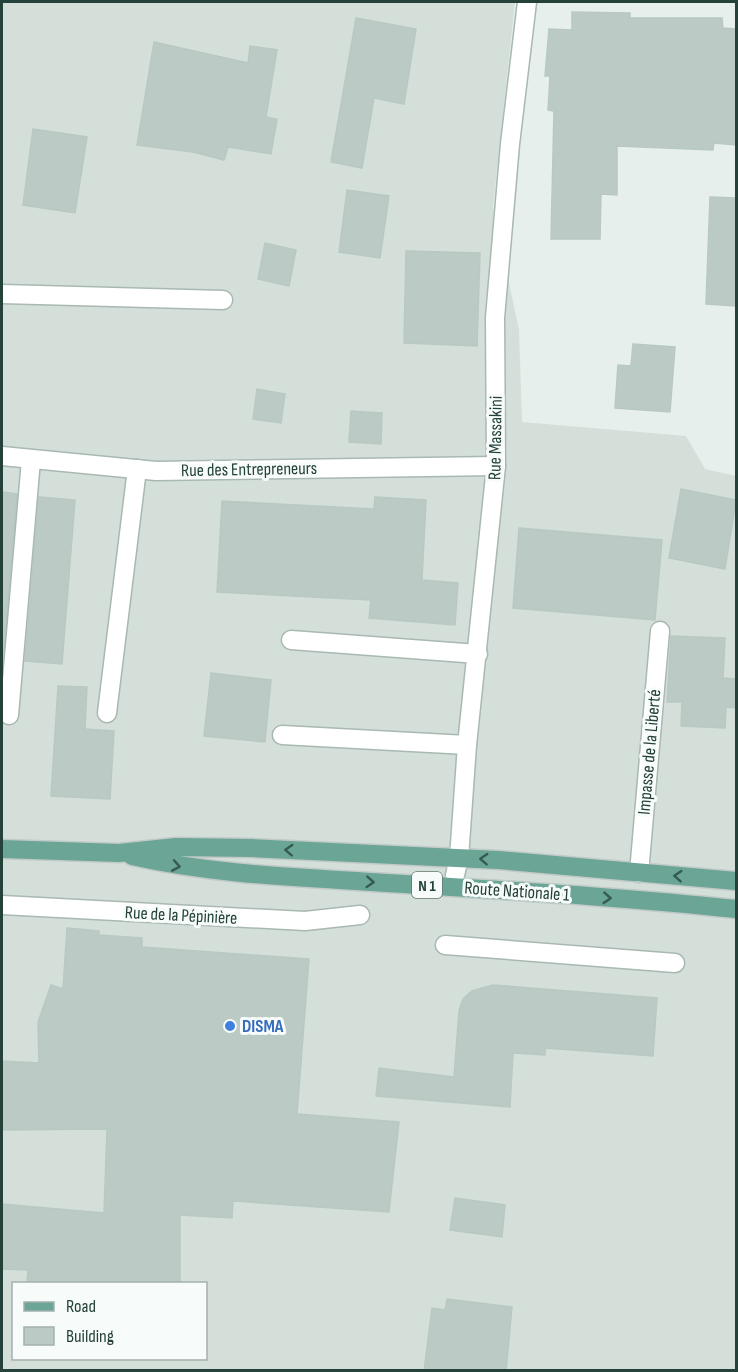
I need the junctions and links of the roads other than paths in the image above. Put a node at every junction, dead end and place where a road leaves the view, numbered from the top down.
1 (527, 2) edge
2 (2, 294) edge
3 (224, 300) dead end
4 (2, 456) edge
5 (31, 460) junction
6 (496, 466) junction
7 (136, 470) junction
8 (660, 631) dead end
9 (291, 640) dead end
10 (478, 654) junction
11 (107, 713) dead end
12 (9, 716) dead end
13 (282, 735) dead end
14 (467, 745) junction
15 (2, 849) edge
16 (119, 853) junction
17 (457, 866) junction
18 (639, 873) junction
19 (736, 881) edge
20 (2, 905) edge
21 (736, 909) edge
22 (360, 915) dead end
23 (446, 945) dead end
24 (675, 963) dead end

1 - 6 street, Rue Massakini
2 - 3 street
4 - 5 street, Rue des Entrepreneurs
5 - 7 street, Rue des Entrepreneurs
5 - 12 street
6 - 7 street, Rue des Entrepreneurs
6 - 10 street, Rue Massakini
7 - 11 street
8 - 18 street, Impasse de la Liberté
9 - 10 street
10 - 14 street, Rue Massakini
13 - 14 street
14 - 17 street, Rue Massakini
15 - 16 main road, Route Nationale 1 / N 1
17 -> 16 main road, Route Nationale 1 / N 1
16 -> 21 main road, Route Nationale 1 / N 1
18 -> 17 main road, Route Nationale 1 / N 1
19 -> 18 main road, Route Nationale 1 / N 1
20 - 22 street, Rue de la Pépinière
23 - 24 street

